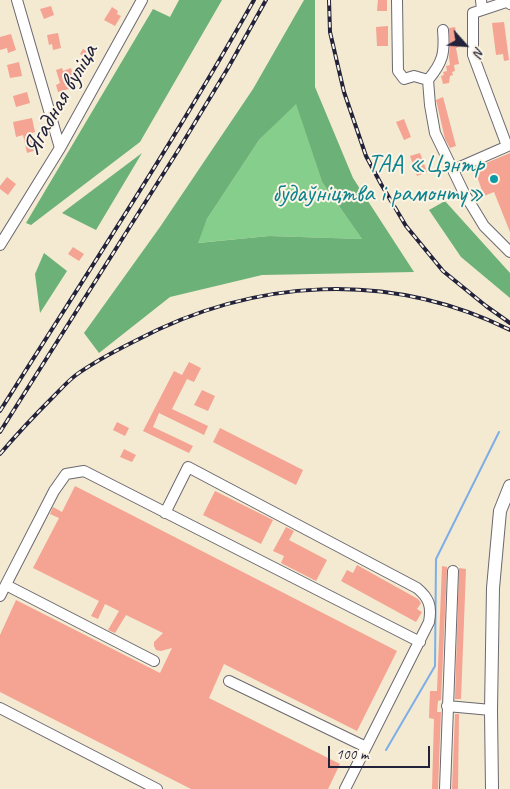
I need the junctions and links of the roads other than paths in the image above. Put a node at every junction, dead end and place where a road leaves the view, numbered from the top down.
1 (17, 0) edge
2 (142, 0) edge
3 (396, 0) edge
4 (510, 4) edge
5 (135, 5) edge
6 (481, 5) edge
7 (444, 30) dead end
8 (428, 80) junction
9 (509, 145) edge
10 (60, 148) junction
11 (453, 170) junction
12 (0, 245) edge
13 (510, 252) edge
14 (510, 486) edge
15 (165, 513) junction
16 (453, 571) dead end
17 (6, 586) junction
18 (0, 596) edge
19 (420, 642) junction
20 (154, 661) dead end
21 (229, 680) dead end
22 (447, 706) junction
23 (0, 708) edge
24 (491, 710) junction
25 (366, 747) junction
26 (157, 789) edge
27 (345, 789) edge
28 (445, 789) edge
29 (492, 789) edge

1 - 10 street
2 - 5 street, Ягадная вуліца
3 - 8 street
4 - 6 street
5 - 10 street, Ягадная вуліца
6 - 9 street
7 - 8 street
8 - 11 street
9 - 11 street
10 - 12 street, Ягадная вуліца
11 - 13 street
14 - 24 main road
15 - 17 street
15 - 19 street
15 - 19 street
16 - 22 street
17 - 18 street
17 - 20 street
19 - 25 street
21 - 25 street
22 - 24 street
22 - 28 street
23 - 26 street
24 - 29 main road
25 - 27 street

